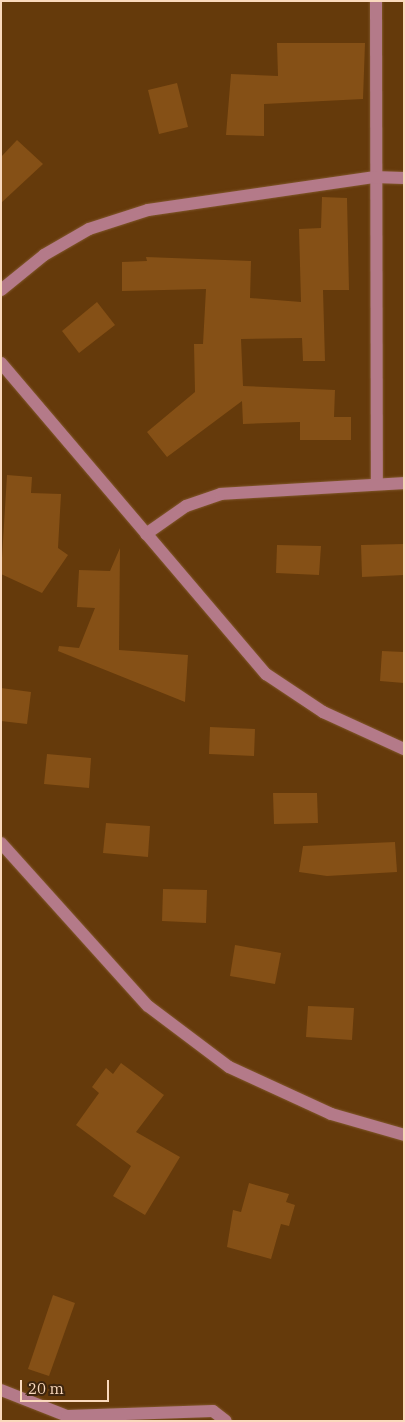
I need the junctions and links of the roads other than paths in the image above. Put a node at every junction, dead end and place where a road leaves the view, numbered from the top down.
1 (376, 1) edge
2 (374, 177) junction
3 (404, 178) edge
4 (1, 290) edge
5 (1, 363) edge
6 (377, 483) junction
7 (404, 483) edge
8 (146, 534) junction
9 (404, 750) edge
10 (1, 843) edge
11 (404, 1135) edge
12 (1, 1390) edge
13 (226, 1421) edge

1 - 2 street
2 - 3 street
2 - 4 street
2 - 6 street
5 - 8 street
6 - 7 street
6 - 8 street
8 - 9 street
10 - 11 street
12 - 13 street

